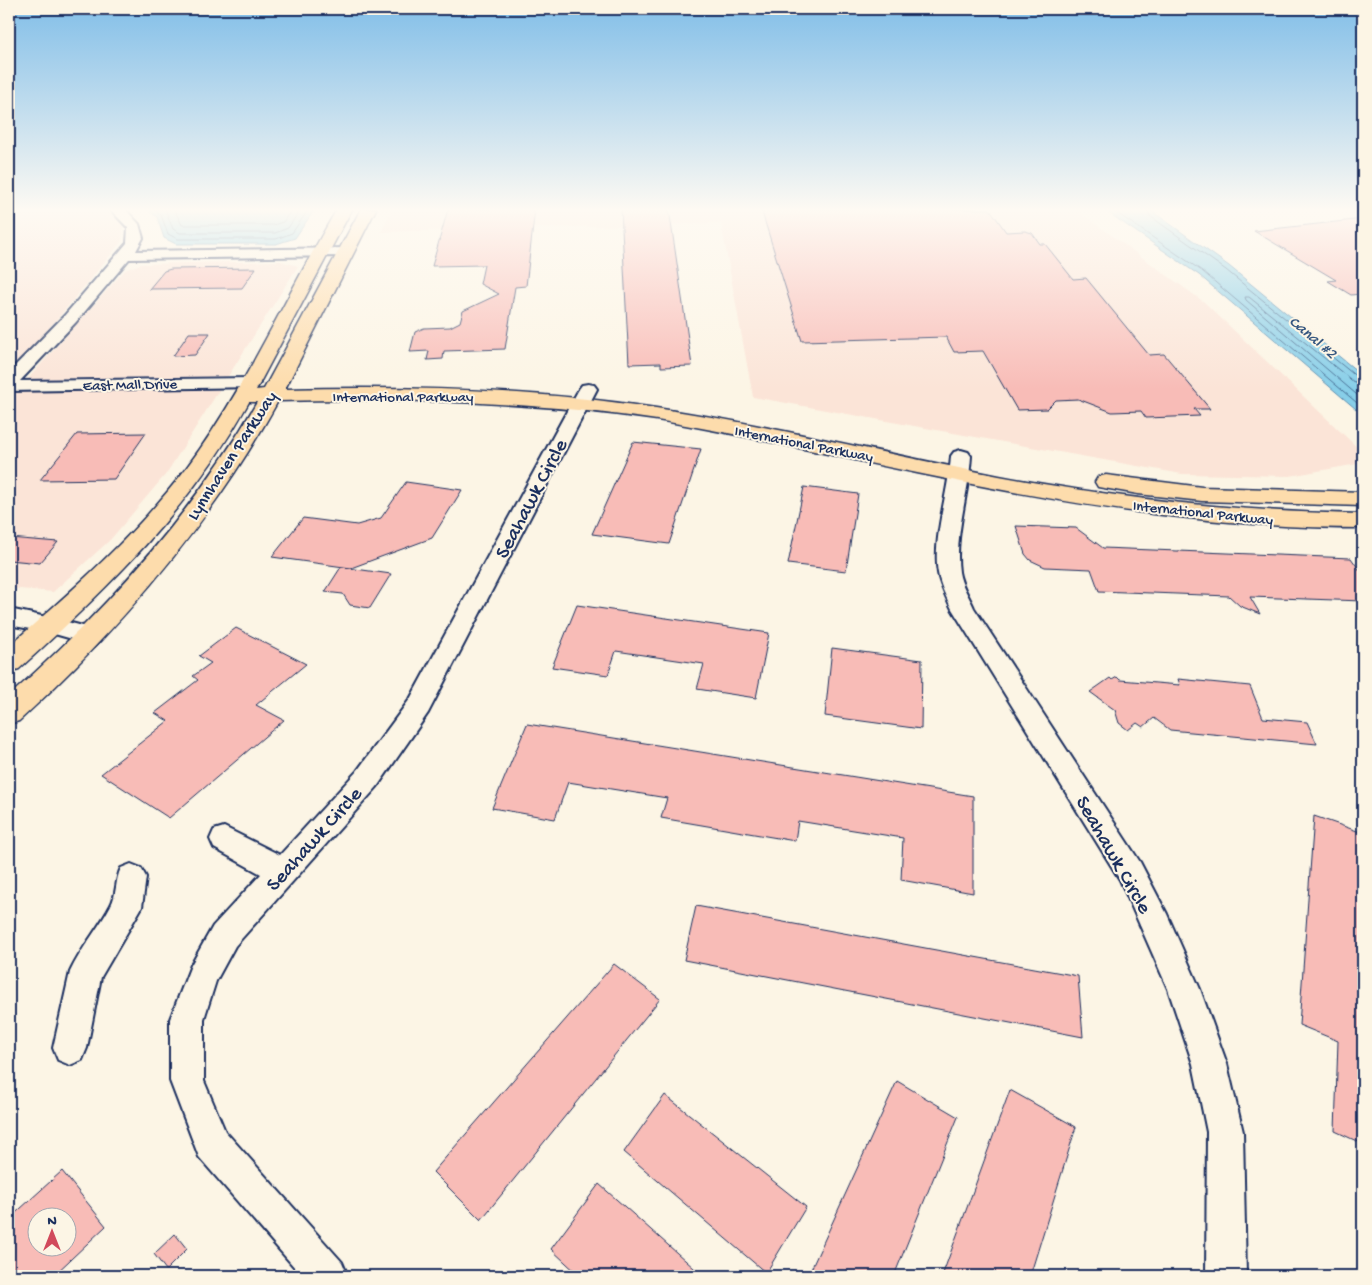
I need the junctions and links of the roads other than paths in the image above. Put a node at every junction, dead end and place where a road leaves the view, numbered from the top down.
1 (112, 269) edge
2 (311, 269) edge
3 (335, 269) edge
4 (9, 382) edge
5 (9, 386) edge
6 (260, 389) junction
7 (585, 396) junction
8 (9, 397) edge
9 (961, 465) junction
10 (1363, 499) edge
11 (1363, 521) edge
12 (9, 617) edge
13 (51, 625) junction
14 (90, 636) junction
15 (9, 662) edge
16 (9, 713) edge
17 (224, 839) dead end
18 (283, 871) junction
19 (131, 877) dead end
20 (70, 1048) dead end
21 (328, 1276) edge
22 (1226, 1276) edge

1 - 4 street
2 - 6 main road, Lynnhaven Parkway
3 - 6 main road, Lynnhaven Parkway
5 - 6 street, East Mall Drive
6 - 7 main road, International Parkway
6 - 8 street, East Mall Drive
6 - 13 main road, Lynnhaven Parkway
6 - 14 main road, Lynnhaven Parkway
7 - 9 main road, International Parkway
7 - 18 street, Seahawk Circle
9 - 10 main road, International Parkway
9 - 11 main road, International Parkway
9 - 22 street, Seahawk Circle
12 - 13 street
13 - 14 street
13 - 15 main road, Lynnhaven Parkway
14 - 16 main road, Lynnhaven Parkway
17 - 18 street
18 - 21 street, Seahawk Circle
19 - 20 street

